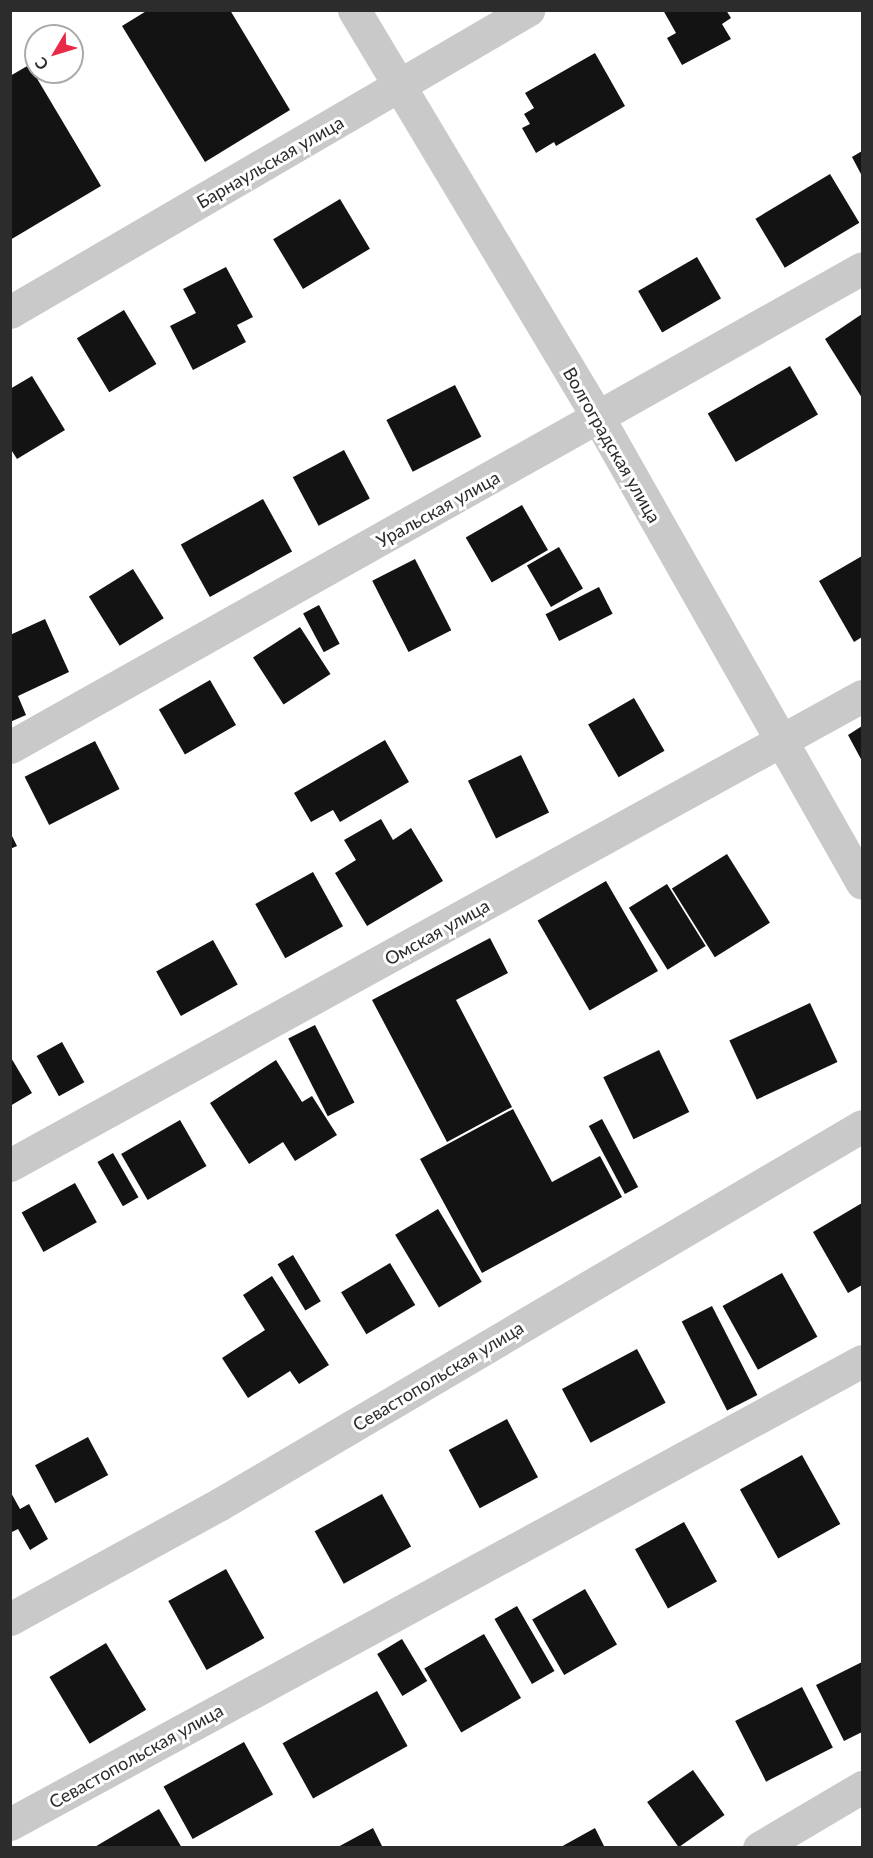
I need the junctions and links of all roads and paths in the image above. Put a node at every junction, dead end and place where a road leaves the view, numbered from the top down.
1 (354, 10) edge
2 (528, 10) edge
3 (400, 86) junction
4 (862, 268) edge
5 (10, 312) edge
6 (599, 419) junction
7 (862, 696) edge
8 (782, 744) junction
9 (10, 747) edge
10 (862, 883) edge
11 (862, 1126) edge
12 (10, 1165) edge
13 (862, 1361) edge
14 (10, 1619) edge
15 (862, 1787) edge
16 (10, 1824) edge
17 (759, 1848) edge

1 - 3 street, Волгоградская улица
2 - 3 street, Барнаульская улица
3 - 5 street, Барнаульская улица
3 - 6 street, Волгоградская улица
4 - 6 street, Уральская улица
6 - 8 street, Волгоградская улица
6 - 9 street, Уральская улица
7 - 8 street, Омская улица
8 - 10 street, Волгоградская улица
8 - 12 street, Омская улица
11 - 14 street, Севастопольская улица
13 - 16 street, Севастопольская улица
15 - 17 street

